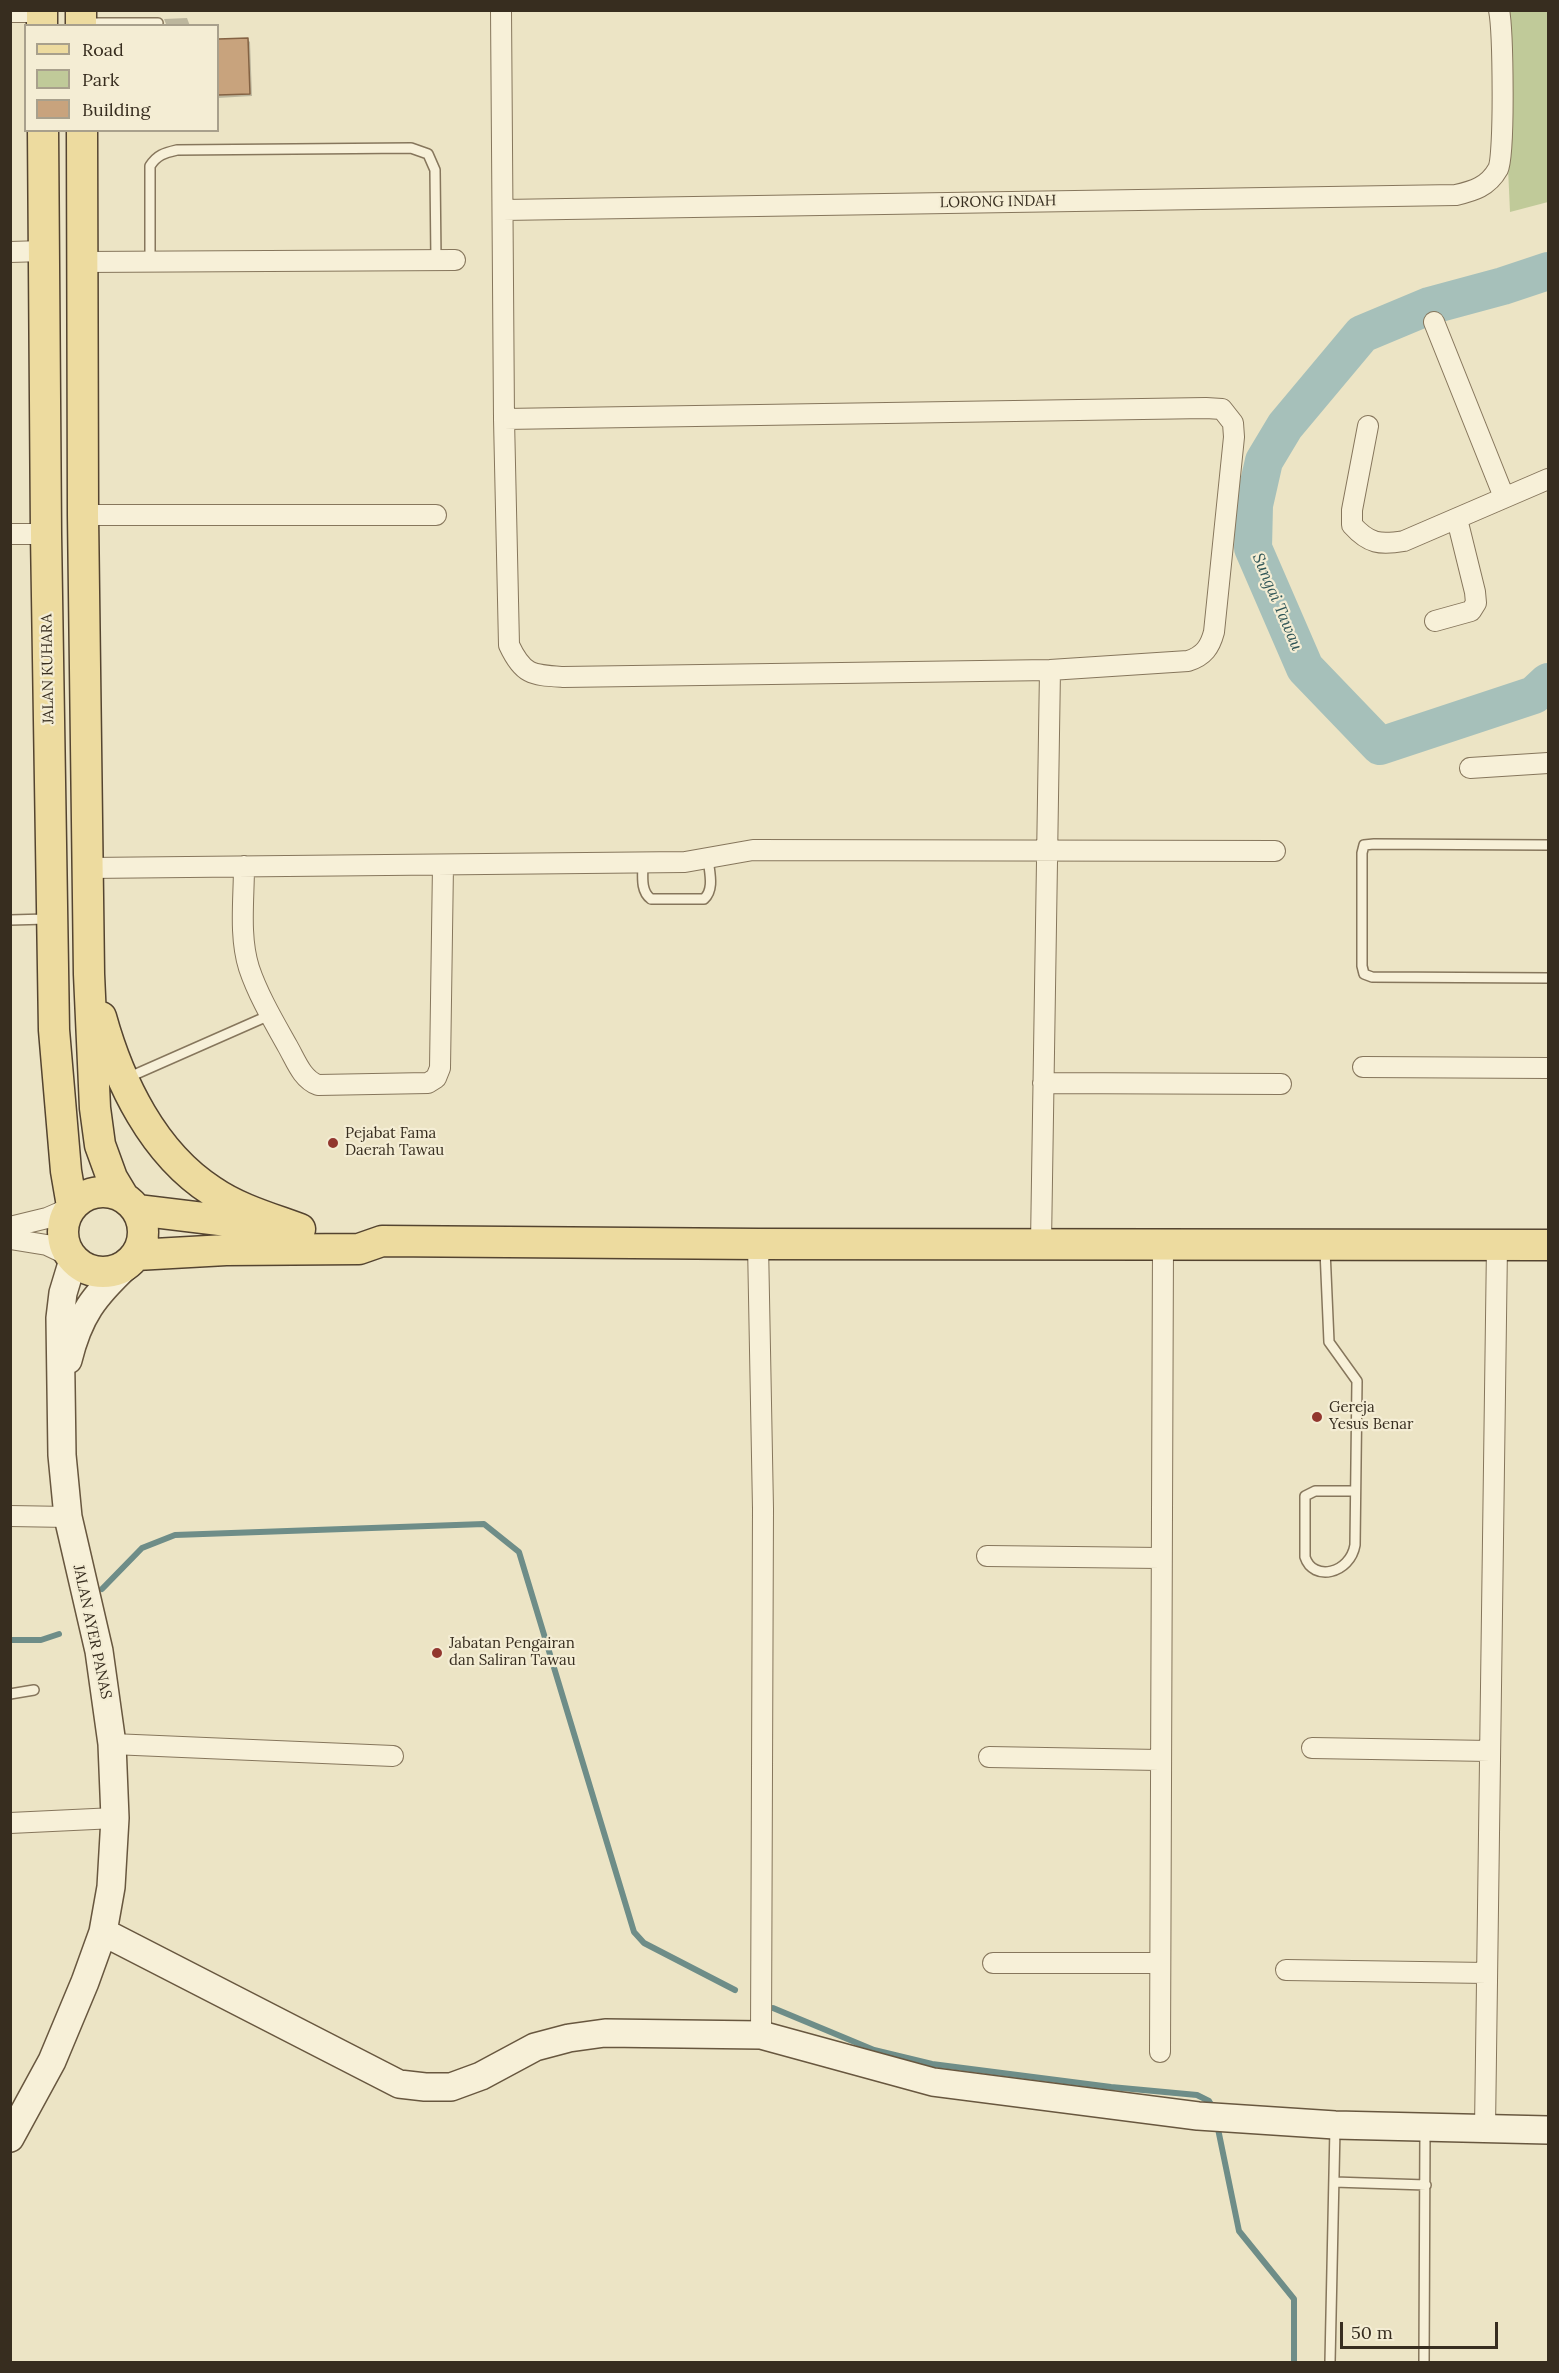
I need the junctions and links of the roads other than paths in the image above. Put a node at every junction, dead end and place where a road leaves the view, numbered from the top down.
1 (501, 10) edge
2 (1499, 10) edge
3 (10, 12) edge
4 (42, 16) edge
5 (81, 20) edge
6 (158, 23) dead end
7 (130, 24) edge
8 (43, 132) edge
9 (82, 132) edge
10 (503, 210) junction
11 (44, 251) junction
12 (10, 252) edge
13 (445, 260) joint
14 (83, 262) junction
15 (150, 262) junction
16 (1434, 322) dead end
17 (504, 419) junction
18 (1368, 426) dead end
19 (1547, 485) edge
20 (1504, 497) junction
21 (83, 515) junction
22 (436, 515) dead end
23 (1457, 519) junction
24 (10, 534) edge
25 (46, 534) junction
26 (1435, 621) dead end
27 (1050, 670) junction
28 (1548, 763) edge
29 (1470, 768) dead end
30 (1548, 845) edge
31 (1047, 850) junction
32 (1275, 850) dead end
33 (708, 858) junction
34 (644, 863) junction
35 (443, 865) junction
36 (244, 867) junction
37 (88, 868) junction
38 (51, 919) junction
39 (10, 920) edge
40 (89, 974) junction
41 (1548, 978) edge
42 (270, 1015) junction
43 (1363, 1067) dead end
44 (1548, 1068) edge
45 (123, 1080) junction
46 (1043, 1083) junction
47 (1281, 1084) dead end
48 (131, 1204) junction
49 (71, 1207) junction
50 (10, 1227) edge
51 (300, 1229) junction
52 (10, 1239) edge
53 (382, 1241) junction
54 (1041, 1243) junction
55 (758, 1244) junction
56 (1163, 1244) junction
57 (1325, 1244) junction
58 (1497, 1245) junction
59 (1548, 1245) edge
60 (71, 1258) junction
61 (132, 1260) junction
62 (61, 1394) junction
63 (1355, 1491) junction
64 (10, 1516) edge
65 (68, 1517) junction
66 (987, 1556) dead end
67 (1161, 1558) junction
68 (34, 1690) dead end
69 (10, 1694) edge
70 (112, 1744) junction
71 (1312, 1748) dead end
72 (1490, 1751) junction
73 (393, 1756) dead end
74 (989, 1757) dead end
75 (1160, 1760) junction
76 (115, 1818) junction
77 (10, 1822) edge
78 (103, 1932) junction
79 (993, 1963) dead end
80 (1159, 1963) junction
81 (1286, 1970) dead end
82 (1487, 1973) junction
83 (761, 2035) junction
84 (1160, 2052) dead end
85 (1335, 2125) junction
86 (1425, 2127) junction
87 (1485, 2128) junction
88 (1548, 2130) edge
89 (10, 2138) edge
90 (1334, 2182) junction
91 (1426, 2185) junction
92 (1330, 2362) edge
93 (1424, 2362) edge

1 - 10 street
2 - 10 street, LORONG INDAH
3 - 4 street
5 - 7 lane
6 - 7 lane
8 - 11 main road, JALAN KUHARA
9 - 14 main road
10 - 17 street
11 - 12 street
11 - 25 main road, JALAN KUHARA
13 - 15 street
13 - 15 lane
14 - 15 street
14 - 21 main road
16 - 20 street
17 - 27 street
17 - 27 street
18 - 23 street
19 - 20 street
20 - 23 street
21 - 22 street
21 - 37 main road
23 - 26 street
24 - 25 street
25 - 38 main road, JALAN KUHARA
27 - 31 street
28 - 29 street
30 - 41 lane
31 - 32 street
31 - 33 street
31 - 46 street
33 - 34 street
33 - 34 lane
34 - 35 street
35 - 36 street
35 - 42 street
36 - 37 street
36 - 42 street
37 - 40 main road
38 - 39 lane
38 - 49 main road, JALAN KUHARA
40 - 45 main road
40 - 48 main road
42 - 45 lane
43 - 44 street
45 - 51 main road
46 - 47 street
46 - 54 street
48 - 49 main road
48 - 51 main road
48 - 61 main road
49 - 50 street
49 - 60 main road
51 - 53 main road
52 - 60 street
53 - 55 main road
53 - 61 main road
54 - 55 main road
54 - 56 main road
55 - 83 street
56 - 57 main road
56 - 67 street
57 - 58 main road
57 - 63 lane
58 - 59 main road
58 - 72 street
60 - 61 main road
60 - 62 street, JALAN AYER PANAS
61 - 62 street, JALAN AYER PANAS
62 - 65 street, JALAN AYER PANAS
63 - 63 lane
64 - 65 street
65 - 70 street, JALAN AYER PANAS
66 - 67 street
67 - 75 street
68 - 69 lane
70 - 73 street
70 - 76 street, JALAN AYER PANAS
71 - 72 street
72 - 82 street
74 - 75 street
75 - 80 street
76 - 77 street
76 - 78 street, JALAN AYER PANAS
78 - 83 street
78 - 89 street, JALAN AYER PANAS
79 - 80 street
80 - 84 street
81 - 82 street
82 - 87 street
83 - 85 street
85 - 86 street
85 - 90 lane
86 - 87 street
86 - 91 lane
87 - 88 street
90 - 91 lane
90 - 92 lane
91 - 93 lane

